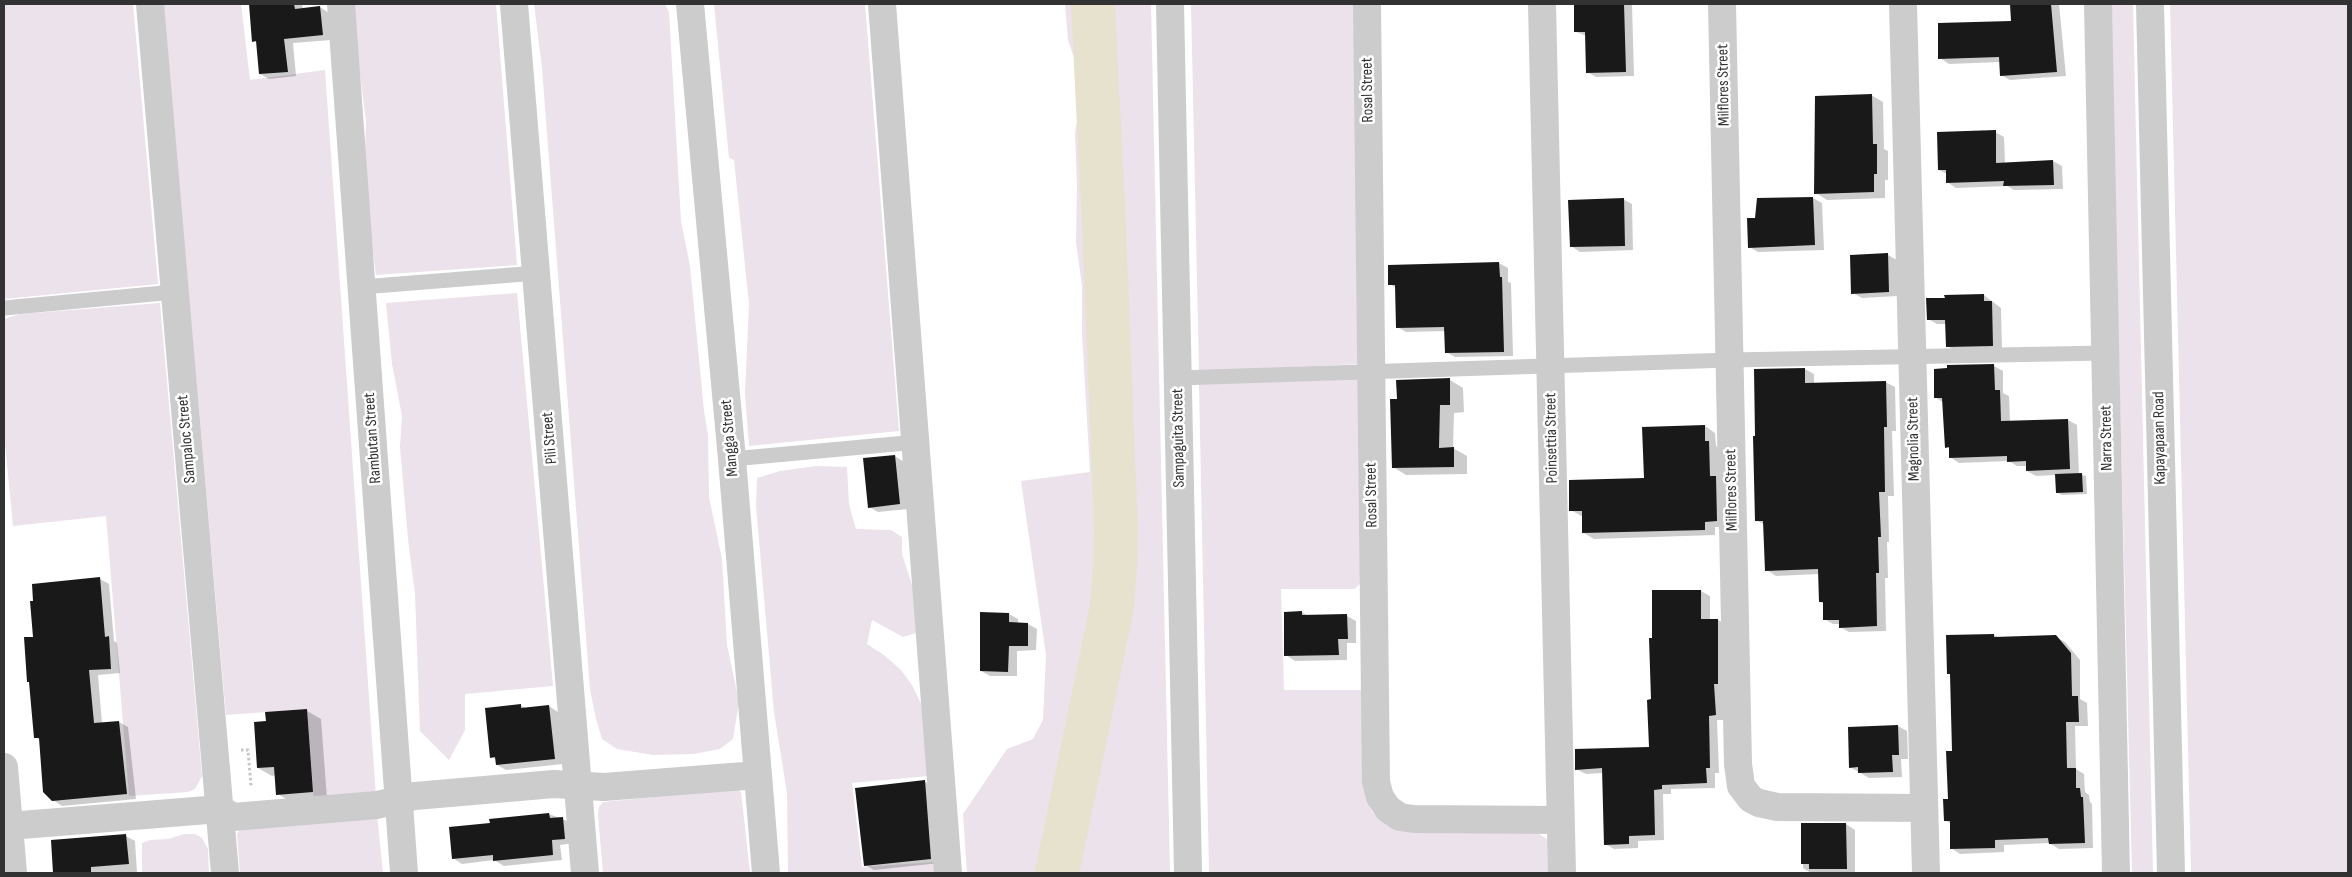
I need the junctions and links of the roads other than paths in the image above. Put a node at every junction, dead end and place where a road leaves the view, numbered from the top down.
1 (150, 4) edge
2 (341, 4) edge
3 (514, 4) edge
4 (690, 4) edge
5 (882, 4) edge
6 (1170, 4) edge
7 (1367, 4) edge
8 (1542, 4) edge
9 (1722, 4) edge
10 (1903, 4) edge
11 (2098, 4) edge
12 (2150, 4) edge
13 (537, 273) junction
14 (362, 287) junction
15 (174, 292) junction
16 (4, 308) edge
17 (2105, 353) junction
18 (1912, 357) junction
19 (1730, 360) junction
20 (1550, 365) junction
21 (1371, 370) junction
22 (1178, 378) junction
23 (916, 442) junction
24 (732, 459) junction
25 (4, 767) edge
26 (757, 775) junction
27 (578, 786) junction
28 (399, 800) junction
29 (1923, 808) junction
30 (220, 810) junction
31 (1560, 820) junction
32 (9, 826) junction
33 (13, 873) edge
34 (225, 873) edge
35 (404, 873) edge
36 (585, 873) edge
37 (766, 873) edge
38 (948, 873) edge
39 (1188, 873) edge
40 (1562, 873) edge
41 (1926, 873) edge
42 (2116, 873) edge
43 (2171, 873) edge

1 - 15 street, Sampaloc Street
2 - 14 street, Rambutan Street
3 - 13 street, Pili Street
4 - 24 street, Mangga Street
5 - 23 street
6 - 22 street, Sampaguita Street
7 - 21 street, Rosal Street
8 - 20 street, Poinsettia Street
9 - 19 street, Milflores Street
10 - 18 street, Magnolia Street
11 - 17 street, Narra Street
12 - 43 street, Kapayapaan Road
13 - 14 lane
13 - 27 street, Pili Street
14 - 28 street, Rambutan Street
15 - 16 lane
15 - 30 street, Sampaloc Street
17 - 18 lane
17 - 42 street, Narra Street
18 - 19 lane
18 - 29 street, Magnolia Street
19 - 20 lane
19 - 29 street, Milflores Street
20 - 21 lane
20 - 31 street, Poinsettia Street
21 - 22 lane
21 - 31 street, Rosal Street
22 - 39 street, Sampaguita Street
23 - 24 lane
23 - 38 street
24 - 26 street, Mangga Street
25 - 32 street
26 - 27 street
26 - 37 street, Mangga Street
27 - 28 street
27 - 36 street, Pili Street
28 - 30 street
28 - 35 street, Rambutan Street
29 - 41 street, Magnolia Street
30 - 32 street
30 - 34 street, Sampaloc Street
31 - 40 street, Poinsettia Street
32 - 33 street

